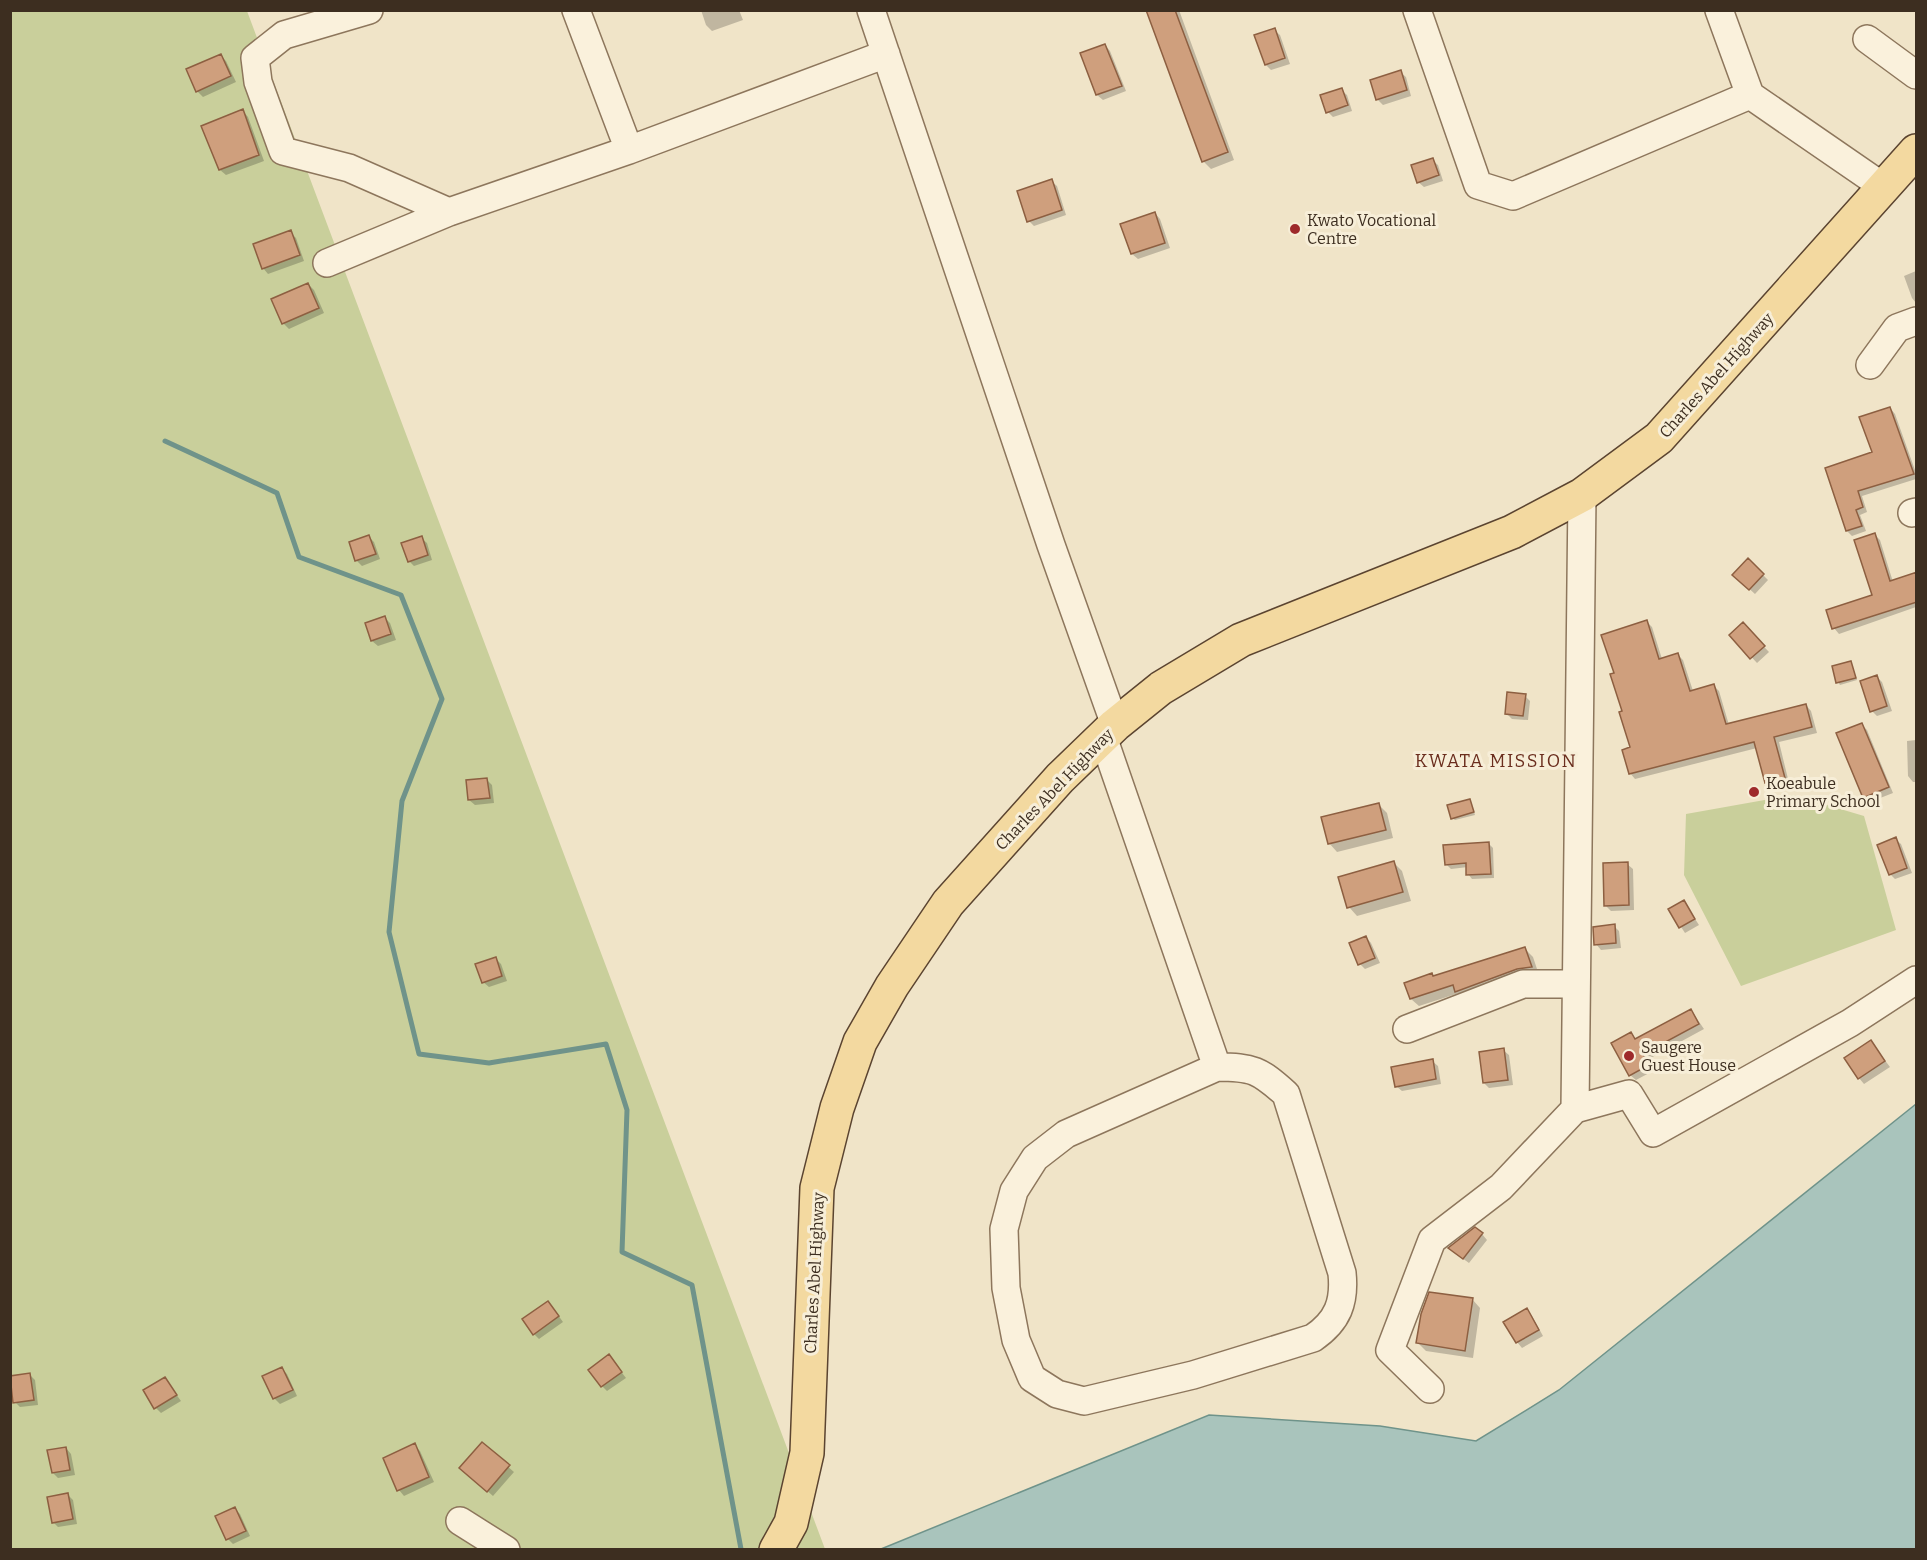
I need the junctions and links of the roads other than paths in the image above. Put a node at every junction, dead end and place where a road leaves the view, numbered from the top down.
1 (369, 10) edge
2 (576, 10) edge
3 (871, 10) edge
4 (1417, 10) edge
5 (1719, 10) edge
6 (1867, 39) dead end
7 (886, 54) junction
8 (1917, 75) edge
9 (1750, 95) junction
10 (629, 150) junction
11 (1917, 151) edge
12 (1885, 188) junction
13 (449, 212) junction
14 (327, 262) dead end
15 (1917, 321) edge
16 (1870, 365) dead end
17 (1582, 495) junction
18 (1109, 731) junction
19 (1917, 980) edge
20 (1576, 984) junction
21 (1407, 1029) dead end
22 (1217, 1067) junction
23 (1575, 1109) junction
24 (1430, 1389) dead end
25 (460, 1521) dead end
26 (506, 1550) edge
27 (776, 1550) edge

1 - 13 street
2 - 10 street
3 - 7 street
4 - 9 street
5 - 9 street
6 - 8 street
7 - 10 street
7 - 18 street
9 - 12 street
10 - 13 street
11 - 12 main road, Charles Abel Highway
12 - 17 main road, Charles Abel Highway
13 - 14 street
15 - 16 street
17 - 18 main road, Charles Abel Highway
17 - 20 street
18 - 22 street
18 - 27 main road, Charles Abel Highway
19 - 23 street
20 - 21 street
20 - 23 street
22 - 22 street
23 - 24 street
25 - 26 street

